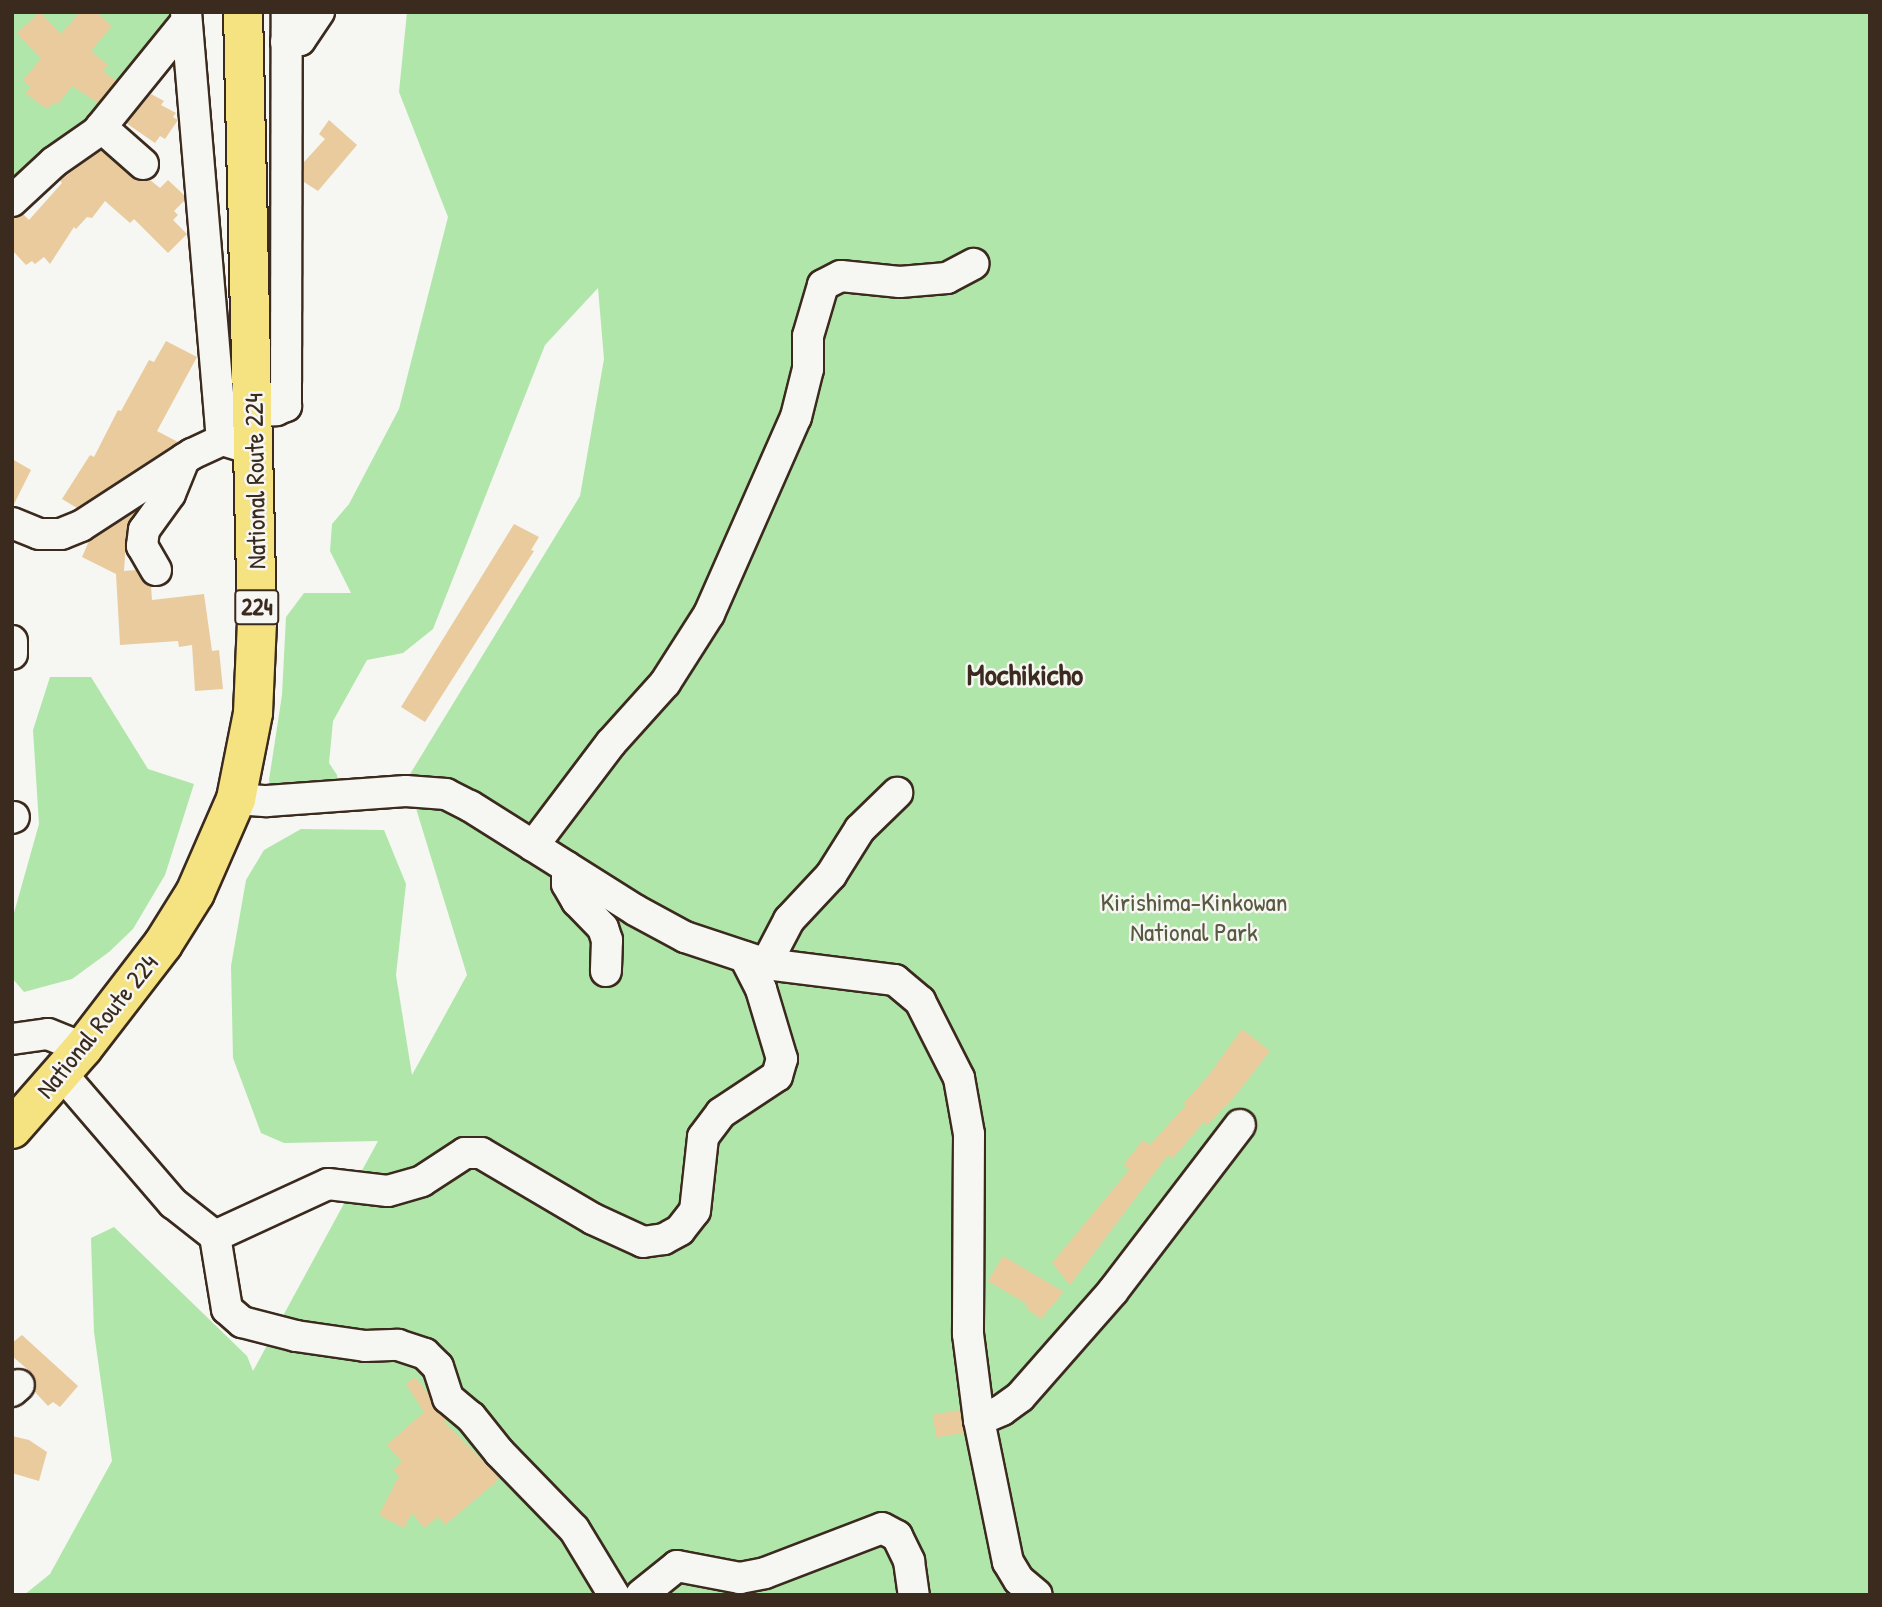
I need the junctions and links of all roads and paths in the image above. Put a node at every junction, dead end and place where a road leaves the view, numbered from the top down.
1 (243, 12) edge
2 (287, 12) edge
3 (319, 12) edge
4 (186, 17) edge
5 (286, 42) junction
6 (101, 127) junction
7 (143, 164) dead end
8 (12, 201) edge
9 (973, 264) dead end
10 (253, 411) junction
11 (238, 445) junction
12 (184, 459) junction
13 (12, 523) edge
14 (156, 570) dead end
15 (12, 641) edge
16 (12, 654) edge
17 (897, 793) dead end
18 (236, 799) junction
19 (533, 846) junction
20 (567, 867) junction
21 (756, 960) junction
22 (606, 971) dead end
23 (12, 1039) edge
24 (72, 1060) junction
25 (1240, 1125) dead end
26 (12, 1129) edge
27 (215, 1236) junction
28 (979, 1420) junction
29 (614, 1595) edge
30 (641, 1595) edge
31 (914, 1595) edge
32 (1037, 1595) edge

1 - 10 highway, National Route 224 / 224
2 - 5 street
3 - 5 street
4 - 6 street
4 - 11 street
5 - 10 street
6 - 7 street
6 - 8 street
9 - 19 street
10 - 11 highway, National Route 224 / 224
11 - 12 street
11 - 18 highway, National Route 224 / 224
12 - 13 street
12 - 14 street
15 - 16 street
17 - 21 street
18 - 19 street
18 - 24 highway, National Route 224 / 224
19 - 20 street
20 - 21 street
20 - 22 street
21 - 27 street
21 - 28 street
23 - 24 street
24 - 26 highway, National Route 224 / 224
24 - 27 street
25 - 28 street
27 - 29 street
28 - 32 street
30 - 31 street

